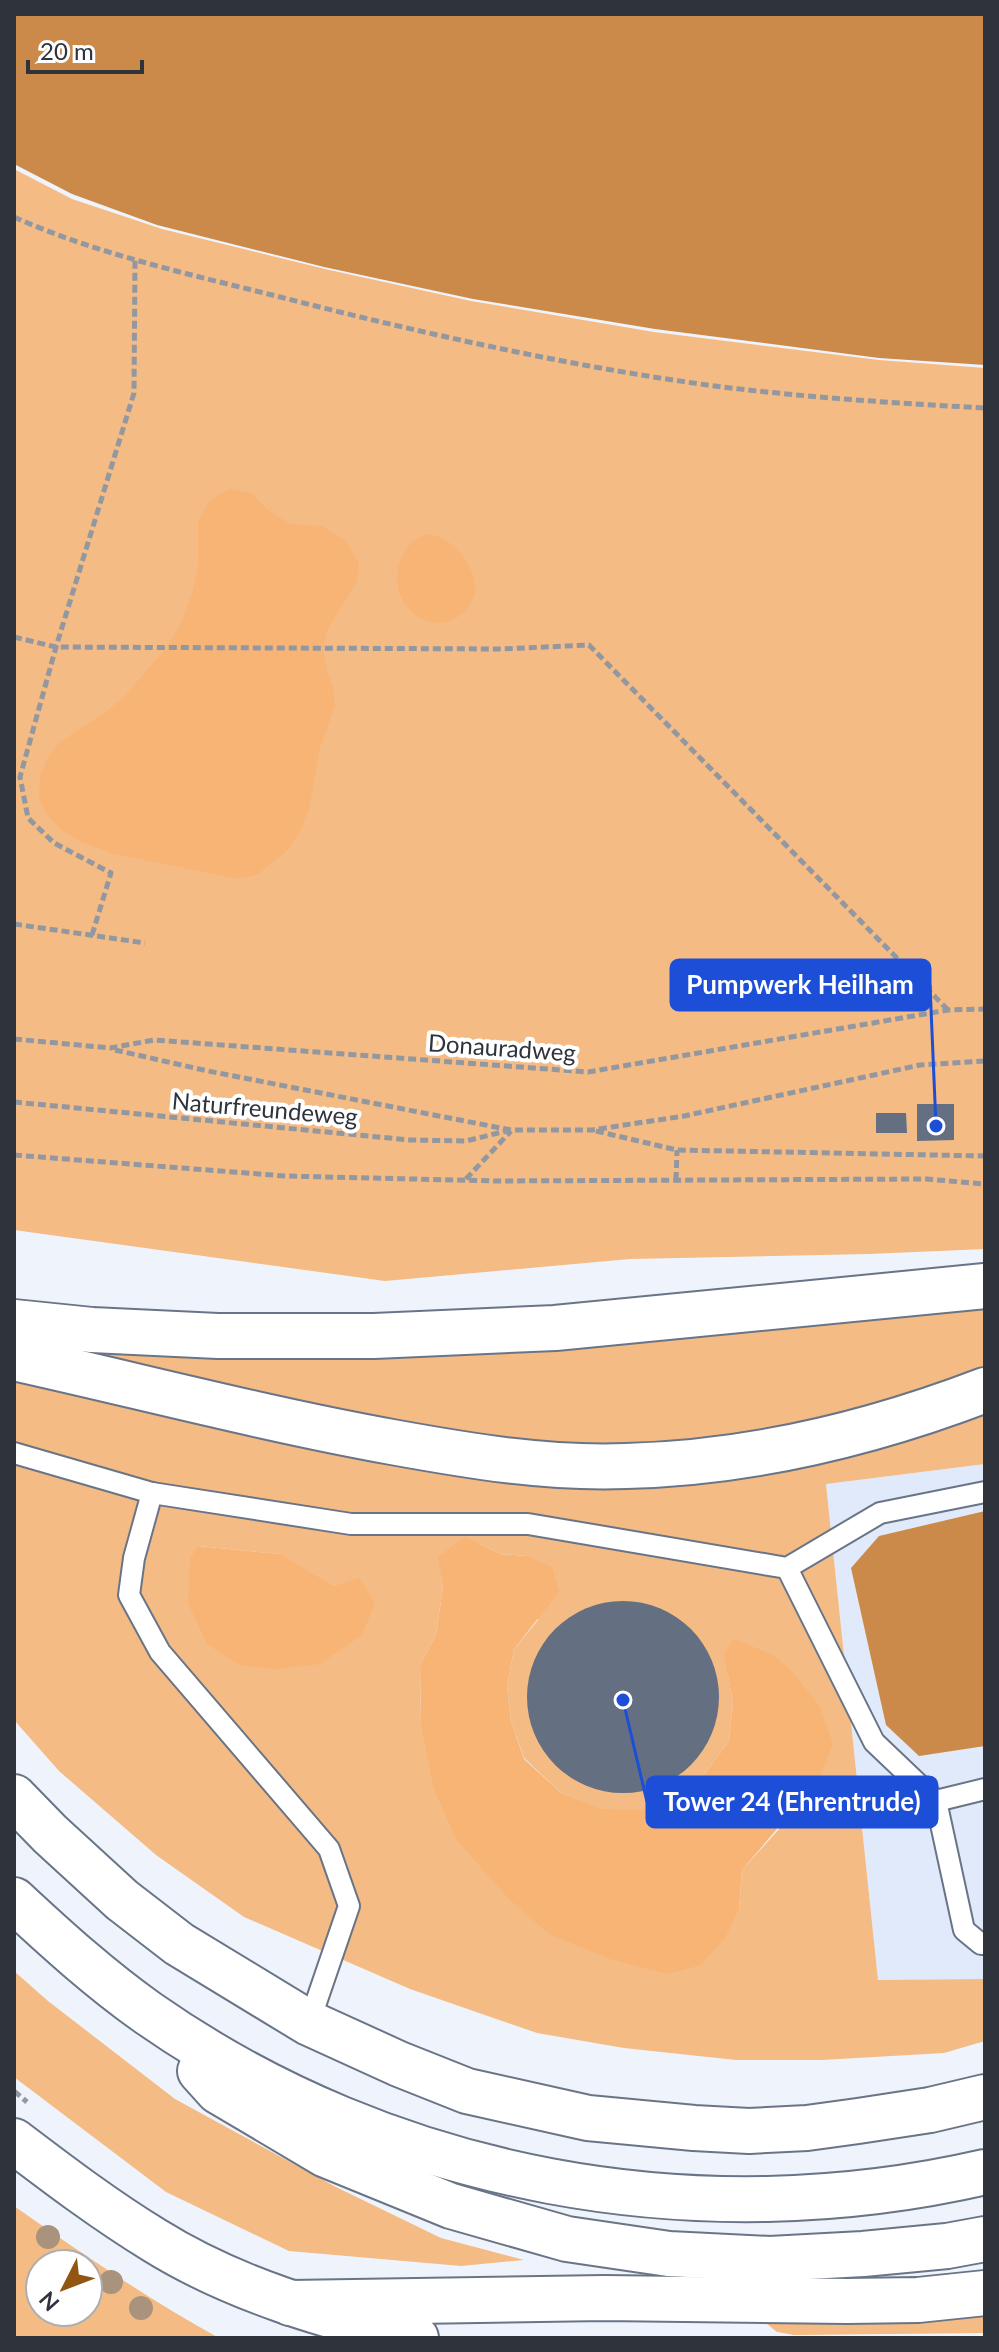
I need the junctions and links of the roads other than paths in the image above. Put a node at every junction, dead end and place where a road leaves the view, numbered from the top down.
1 (985, 1286) edge
2 (14, 1322) edge
3 (14, 1358) edge
4 (985, 1390) edge
5 (14, 1453) edge
6 (985, 1492) edge
7 (152, 1493) junction
8 (787, 1568) junction
9 (985, 1789) edge
10 (14, 1797) edge
11 (936, 1801) junction
12 (14, 1900) edge
13 (985, 1944) edge
14 (148, 2013) junction
15 (309, 2023) junction
16 (985, 2097) edge
17 (22, 2122) edge
18 (985, 2172) edge
19 (985, 2239) edge
20 (985, 2293) edge
21 (290, 2303) junction
22 (416, 2338) edge

1 - 2 main road
3 - 4 main road
5 - 7 lane
6 - 8 lane
7 - 8 lane
7 - 15 lane
8 - 11 lane
9 - 11 lane
10 - 15 main road
11 - 13 lane
12 - 14 main road
14 - 18 main road
14 - 19 main road
15 - 16 main road
17 - 21 main road
20 - 21 main road
21 - 22 main road

